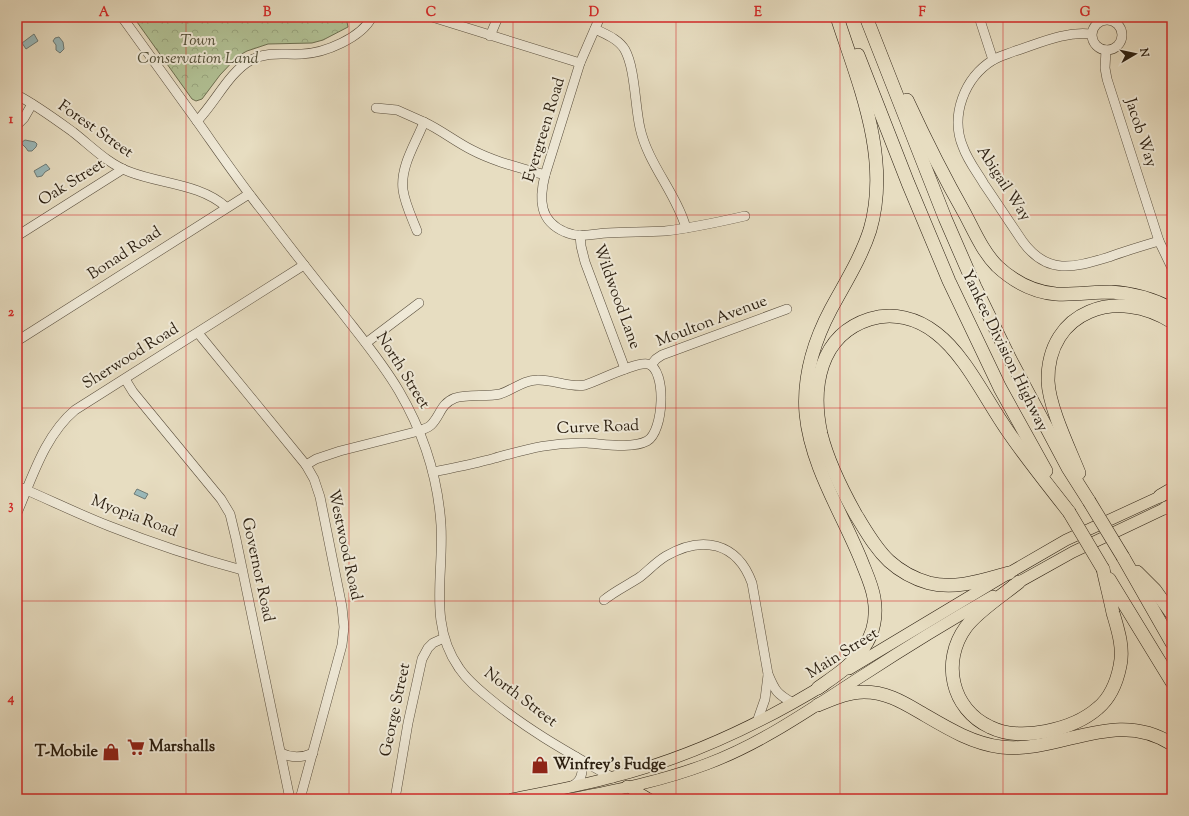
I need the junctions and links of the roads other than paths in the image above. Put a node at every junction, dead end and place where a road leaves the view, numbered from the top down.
1 (122, 17) edge
2 (372, 17) edge
3 (432, 17) edge
4 (498, 17) edge
5 (600, 17) edge
6 (837, 17) edge
7 (843, 17) edge
8 (866, 17) edge
9 (979, 17) edge
10 (1107, 18) edge
11 (595, 29) junction
12 (1091, 34) junction
13 (490, 36) junction
14 (1106, 50) junction
15 (994, 60) junction
16 (580, 63) junction
17 (17, 95) edge
18 (32, 104) junction
19 (376, 108) dead end
20 (197, 121) junction
21 (424, 122) junction
22 (17, 125) edge
23 (123, 169) junction
24 (545, 175) junction
25 (249, 194) junction
26 (226, 207) junction
27 (745, 216) dead end
28 (686, 228) junction
29 (417, 231) dead end
30 (580, 235) junction
31 (17, 236) edge
32 (1159, 241) junction
33 (304, 265) junction
34 (1172, 268) edge
35 (419, 303) dead end
36 (787, 309) dead end
37 (1172, 309) edge
38 (1172, 322) edge
39 (198, 333) junction
40 (17, 341) edge
41 (366, 343) junction
42 (651, 365) junction
43 (625, 369) junction
44 (125, 379) junction
45 (419, 431) junction
46 (306, 465) junction
47 (433, 472) junction
48 (17, 486) edge
49 (27, 490) junction
50 (1169, 499) edge
51 (1089, 501) junction
52 (1069, 512) junction
53 (17, 513) edge
54 (1123, 557) junction
55 (1103, 569) junction
56 (242, 570) junction
57 (1009, 573) junction
58 (1019, 582) junction
59 (604, 600) dead end
60 (1172, 614) edge
61 (444, 638) junction
62 (1172, 643) edge
63 (768, 674) junction
64 (1172, 682) edge
65 (818, 688) junction
66 (793, 703) junction
67 (818, 705) junction
68 (756, 722) junction
69 (1172, 744) edge
70 (313, 753) junction
71 (280, 754) junction
72 (575, 756) junction
73 (613, 778) junction
74 (566, 788) junction
75 (630, 788) junction
76 (290, 799) edge
77 (300, 799) edge
78 (395, 799) edge
79 (512, 799) edge
80 (570, 799) edge
81 (649, 799) edge

1 - 20 street, North Street
2 - 20 street
3 - 13 street
4 - 13 street
5 - 11 street, Evergreen Road
6 - 65 highway
7 - 52 highway, Yankee Division Highway
8 - 37 highway
8 - 51 highway, Yankee Division Highway
9 - 15 street
10 - 12 street
10 - 14 street
11 - 16 street, Evergreen Road
11 - 28 street
12 - 14 street
12 - 15 street, Abigail Way
13 - 16 street
14 - 32 street, Jacob Way
15 - 32 street, Abigail Way
16 - 24 street, Evergreen Road
17 - 18 street, Forest Street
18 - 22 street
18 - 23 street, Forest Street
19 - 21 street
20 - 25 street, North Street
21 - 24 street
21 - 29 street
23 - 26 street, Forest Street
23 - 31 street, Oak Street
24 - 30 street, Evergreen Road
25 - 26 street, Bonad Road
25 - 33 street, North Street
26 - 40 street, Bonad Road
27 - 28 street, Evergreen Road
28 - 30 street, Evergreen Road
30 - 43 street, Wildwood Lane
32 - 34 street, Jacob Way
33 - 39 street, Sherwood Road
33 - 41 street, North Street
35 - 41 street
36 - 42 street, Moulton Avenue
38 - 51 highway
39 - 44 street, Sherwood Road
39 - 46 street, Westwood Road
41 - 45 street, North Street
42 - 43 street
42 - 47 street, Curve Road
43 - 45 street
44 - 49 street, Sherwood Road
44 - 56 street, Governor Road
45 - 46 street
45 - 47 street, North Street
46 - 70 street, Westwood Road
47 - 61 street, North Street
48 - 49 street, Myopia Road
49 - 53 street, Sherwood Road
49 - 56 street, Myopia Road
50 - 57 main road, Main Street
50 - 58 main road, Main Street
51 - 54 highway, Yankee Division Highway, bridge
52 - 55 highway, Yankee Division Highway, bridge
52 - 57 highway
54 - 60 highway
54 - 62 highway, Yankee Division Highway
55 - 58 highway
55 - 64 highway, Yankee Division Highway
56 - 71 street, Governor Road
57 - 65 main road, Main Street
58 - 67 main road, Main Street
59 - 63 street
61 - 72 street, North Street
61 - 78 street, George Street
63 - 66 street
63 - 68 street
65 - 66 main road, Main Street
66 - 68 main road, Main Street
67 - 69 highway
67 - 75 main road, Main Street
68 - 73 main road, Main Street
70 - 71 street
70 - 77 street, Westwood Road
71 - 76 street, Governor Road
72 - 73 street, North Street
72 - 74 street
73 - 74 main road, Main Street
73 - 75 main road, North Street
74 - 79 main road, Main Street
75 - 80 main road, Main Street
75 - 81 main road, North Street

